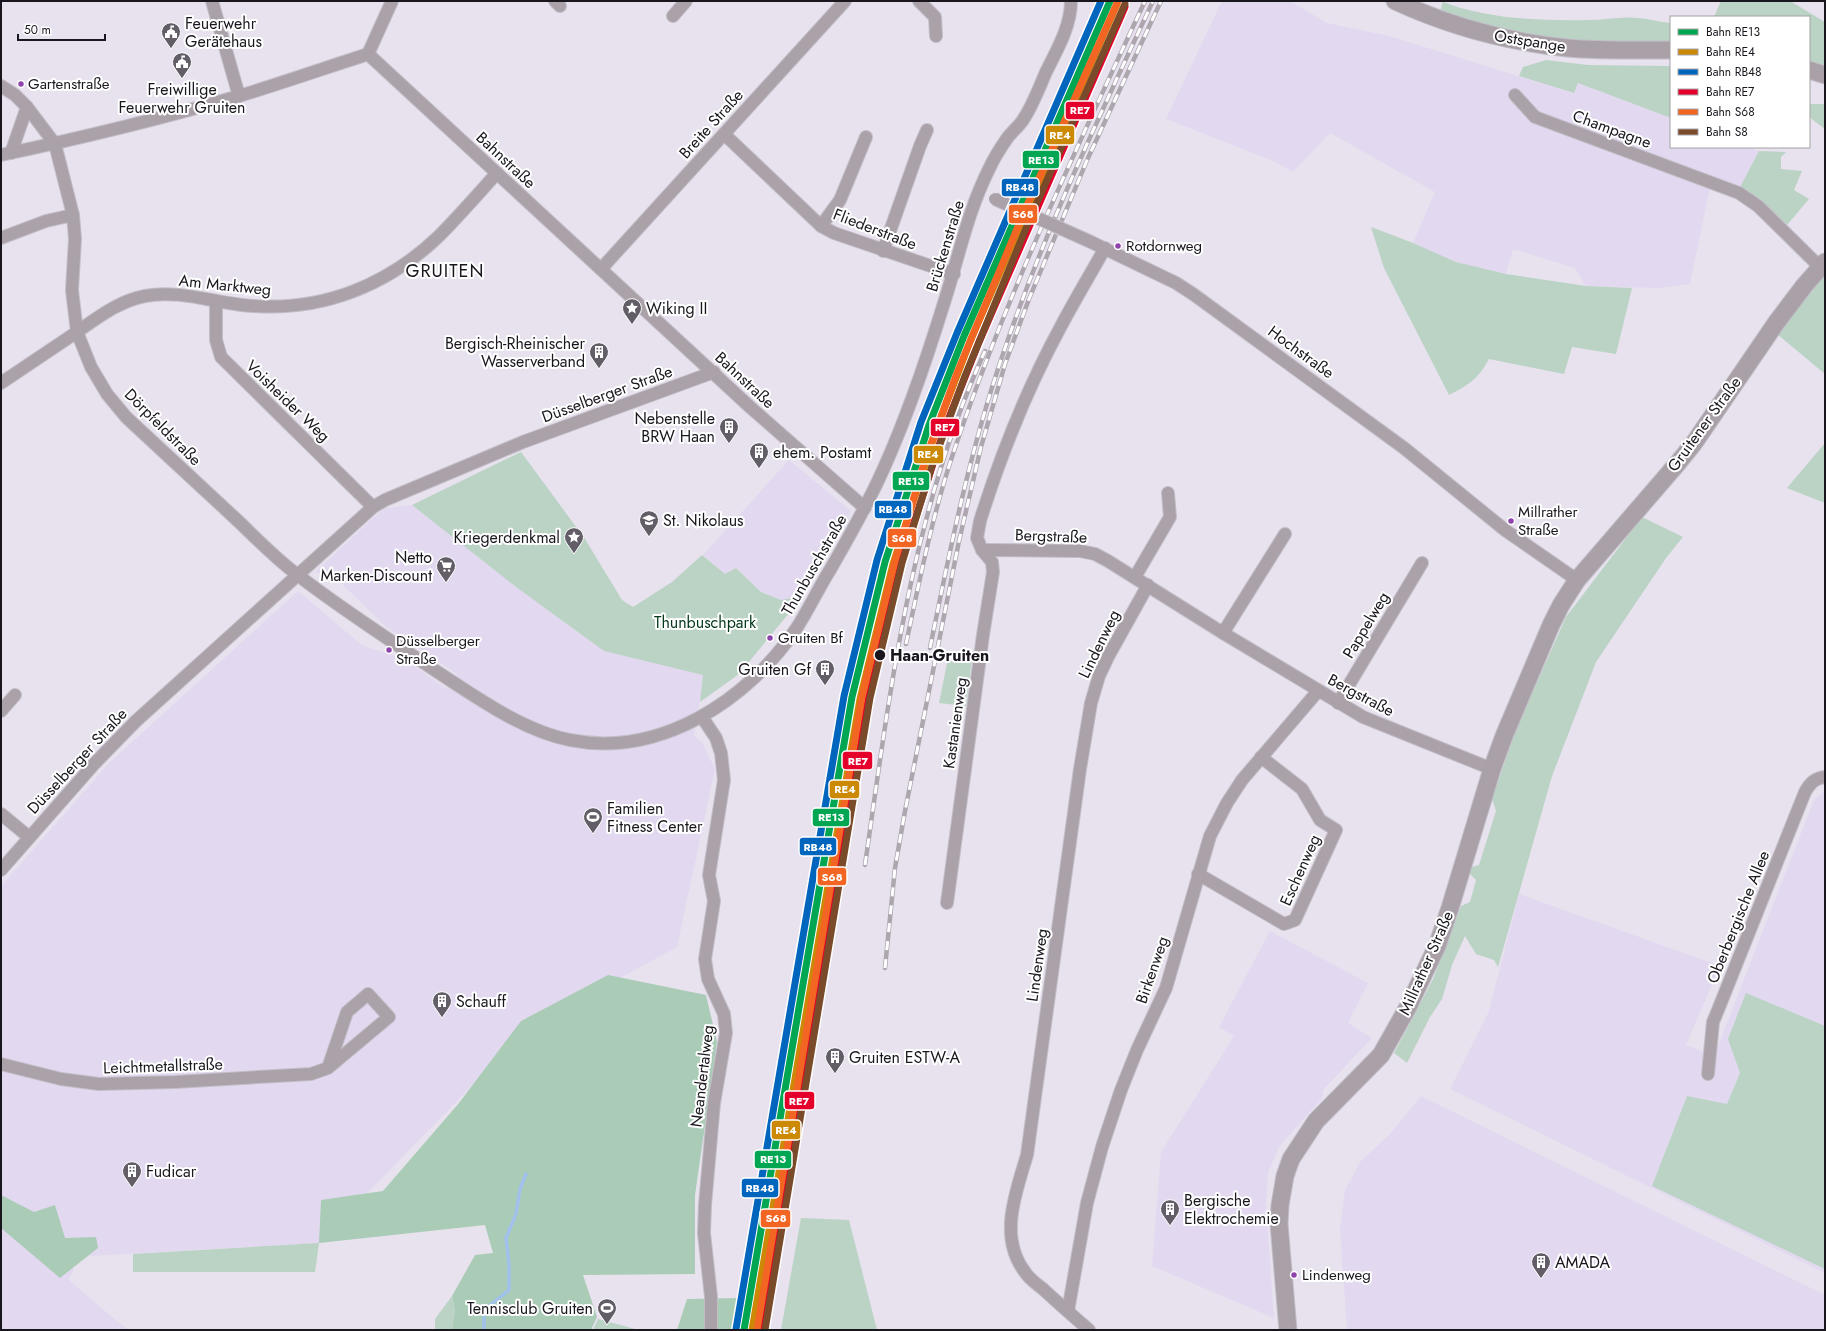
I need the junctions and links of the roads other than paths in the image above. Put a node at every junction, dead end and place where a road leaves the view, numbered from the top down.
1 (212, 1) edge
2 (392, 1) edge
3 (686, 1) edge
4 (845, 1) edge
5 (920, 1) edge
6 (1071, 1) edge
7 (1395, 1) edge
8 (673, 16) dead end
9 (936, 36) dead end
10 (1670, 50) edge
11 (368, 54) junction
12 (1810, 70) edge
13 (1825, 76) edge
14 (1, 86) edge
15 (1514, 95) dead end
16 (239, 96) junction
17 (27, 107) junction
18 (927, 130) dead end
19 (724, 134) junction
20 (866, 137) dead end
21 (55, 144) junction
22 (6, 154) edge
23 (497, 173) junction
24 (979, 192) junction
25 (74, 215) junction
26 (821, 226) junction
27 (1, 238) edge
28 (1097, 244) junction
29 (883, 251) junction
30 (1823, 265) edge
31 (601, 269) junction
32 (954, 274) junction
33 (216, 302) junction
34 (77, 332) junction
35 (714, 372) junction
36 (1, 383) edge
37 (1168, 493) dead end
38 (374, 507) junction
39 (865, 508) junction
40 (1285, 534) dead end
41 (982, 550) junction
42 (1422, 563) dead end
43 (298, 576) junction
44 (1135, 578) junction
45 (1577, 580) junction
46 (1148, 585) junction
47 (1223, 633) junction
48 (1318, 691) junction
49 (15, 695) dead end
50 (1338, 703) junction
51 (1, 711) edge
52 (702, 717) junction
53 (1261, 757) junction
54 (1492, 769) junction
55 (1820, 778) edge
56 (1, 814) edge
57 (29, 837) junction
58 (1, 870) edge
59 (1198, 874) junction
60 (948, 903) dead end
61 (1, 1064) edge
62 (328, 1068) junction
63 (1708, 1074) dead end
64 (1068, 1311) junction
65 (711, 1330) edge
66 (1089, 1330) edge
67 (1288, 1330) edge

1 - 16 street
2 - 11 street
3 - 8 street
4 - 19 street, Breite Straße
5 - 9 street
6 - 24 street, Brückenstraße
7 - 10 main road, Ostspange
11 - 16 street
11 - 23 street, Bahnstraße
12 - 13 main road
14 - 17 street
15 - 30 street, Champagne
16 - 21 street
17 - 21 street
17 - 22 street
18 - 29 street
19 - 26 street, Fliederstraße
19 - 31 street, Breite Straße
20 - 26 street
21 - 22 street
21 - 25 street, Dörpfeldstraße
23 - 31 street, Bahnstraße
23 - 33 street, Am Marktweg
24 - 28 street, Hochstraße, bridge
24 - 32 street, Brückenstraße
25 - 27 street
25 - 34 street, Dörpfeldstraße
26 - 29 street, Fliederstraße
28 - 41 street
28 - 45 street, Hochstraße
29 - 32 street, Fliederstraße
30 - 45 main road, Gruitener Straße
31 - 35 street, Bahnstraße
32 - 39 street, Brückenstraße
33 - 34 street, Am Marktweg
33 - 38 street, Voisheider Weg
34 - 36 street, Am Marktweg
34 - 43 street, Dörpfeldstraße
35 - 38 street, Düsselberger Straße
35 - 39 street, Bahnstraße
37 - 44 street
38 - 43 street, Düsselberger Straße
39 - 52 street, Thunbuschstraße
40 - 47 street
41 - 44 street, Bergstraße
41 - 60 street, Kastanienweg
42 - 50 street, Pappelweg
43 - 52 street, Thunbuschstraße
43 - 57 street, Düsselberger Straße
44 - 46 street, Bergstraße
45 - 54 main road, Millrather Straße
46 - 47 street, Bergstraße
46 - 64 street, Lindenweg
47 - 48 street, Bergstraße
48 - 50 street, Bergstraße
48 - 53 street, Birkenweg
49 - 51 street
50 - 54 street, Bergstraße
52 - 65 street, Neandertalweg
53 - 59 street, Birkenweg
53 - 59 street, Eschenweg
54 - 67 main road, Millrather Straße
55 - 63 street, Oberbergische Allee
56 - 57 street
57 - 58 street, Düsselberger Straße
59 - 64 street, Birkenweg
61 - 62 street, Leichtmetallstraße
62 - 62 street, Leichtmetallstraße
64 - 66 street, Lindenweg

